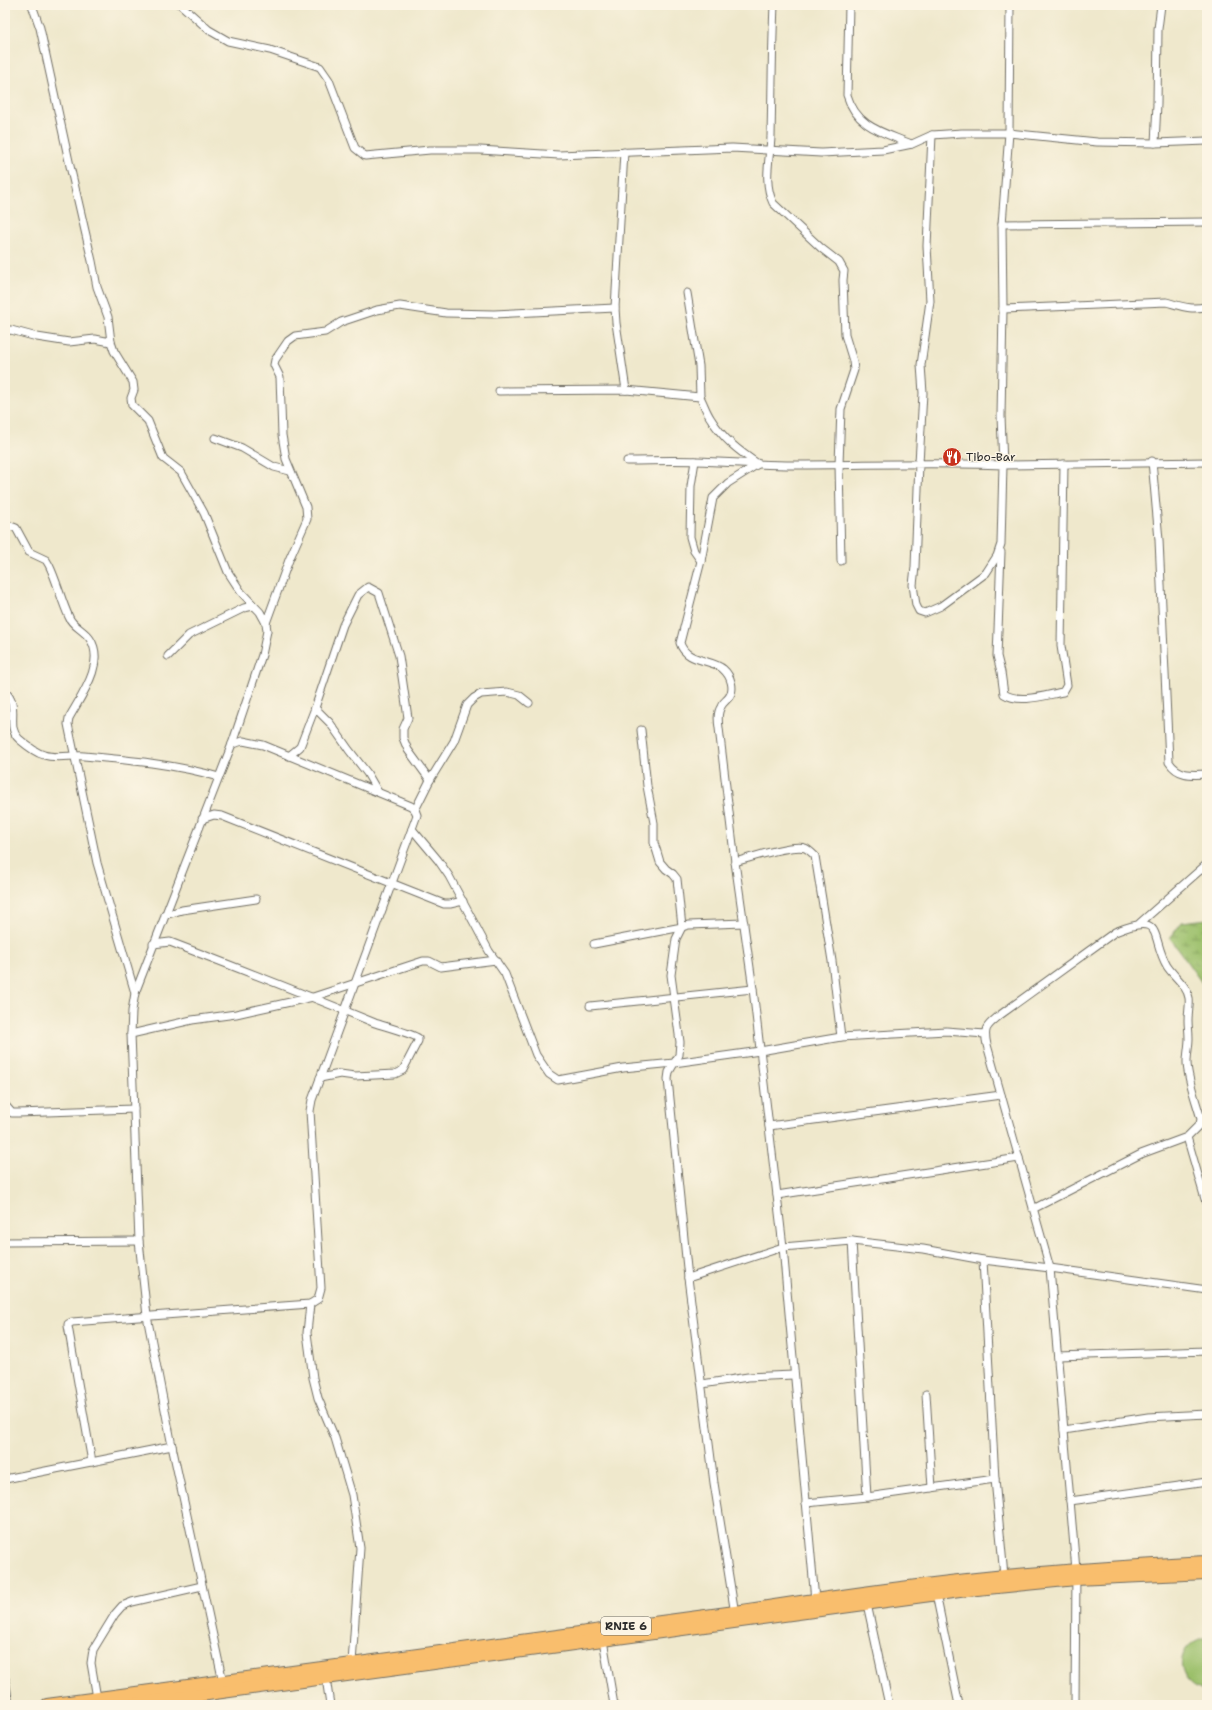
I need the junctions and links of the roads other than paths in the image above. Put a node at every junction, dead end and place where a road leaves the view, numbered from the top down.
1 (32, 5) edge
2 (181, 5) edge
3 (774, 5) edge
4 (849, 5) edge
5 (1010, 5) edge
6 (1161, 5) edge
7 (1009, 133) junction
8 (932, 135) junction
9 (1207, 141) edge
10 (1155, 143) junction
11 (912, 144) junction
12 (770, 151) junction
13 (624, 152) junction
14 (1207, 222) edge
15 (1002, 224) junction
16 (687, 293) dead end
17 (1207, 306) edge
18 (615, 308) junction
19 (1004, 309) junction
20 (5, 331) edge
21 (111, 342) junction
22 (626, 390) junction
23 (499, 391) dead end
24 (700, 397) junction
25 (215, 438) dead end
26 (627, 461) dead end
27 (695, 461) junction
28 (1152, 462) junction
29 (1207, 462) edge
30 (758, 464) junction
31 (839, 464) junction
32 (919, 464) junction
33 (1064, 464) junction
34 (1004, 465) junction
35 (290, 471) junction
36 (5, 524) edge
37 (1001, 544) junction
38 (841, 560) dead end
39 (701, 561) junction
40 (253, 606) junction
41 (266, 623) junction
42 (168, 656) dead end
43 (5, 692) edge
44 (529, 703) dead end
45 (316, 708) junction
46 (641, 730) dead end
47 (232, 744) junction
48 (75, 755) junction
49 (289, 756) junction
50 (1207, 774) edge
51 (219, 777) junction
52 (430, 780) junction
53 (378, 792) junction
54 (415, 810) junction
55 (202, 819) junction
56 (412, 829) junction
57 (735, 862) junction
58 (1207, 864) edge
59 (392, 884) junction
60 (256, 899) dead end
61 (463, 901) junction
62 (164, 915) junction
63 (744, 923) junction
64 (1140, 923) junction
65 (682, 928) junction
66 (153, 944) junction
67 (594, 944) dead end
68 (496, 960) junction
69 (355, 983) junction
70 (753, 988) junction
71 (135, 993) junction
72 (313, 997) junction
73 (675, 997) junction
74 (590, 1006) dead end
75 (345, 1009) junction
76 (131, 1034) junction
77 (984, 1034) junction
78 (841, 1037) junction
79 (760, 1052) junction
80 (674, 1063) junction
81 (320, 1078) junction
82 (1001, 1095) junction
83 (5, 1105) edge
84 (134, 1109) junction
85 (8, 1113) edge
86 (769, 1126) junction
87 (1187, 1137) junction
88 (1019, 1158) junction
89 (777, 1195) junction
90 (1207, 1206) edge
91 (1033, 1208) junction
92 (139, 1241) junction
93 (852, 1241) junction
94 (5, 1242) edge
95 (783, 1247) junction
96 (983, 1260) junction
97 (1050, 1268) junction
98 (688, 1278) junction
99 (1207, 1290) edge
100 (310, 1304) junction
101 (147, 1316) junction
102 (1207, 1351) edge
103 (1058, 1356) junction
104 (794, 1375) junction
105 (702, 1384) junction
106 (926, 1394) dead end
107 (1207, 1414) edge
108 (1064, 1430) junction
109 (172, 1446) junction
110 (92, 1462) junction
111 (995, 1479) junction
112 (5, 1480) edge
113 (1207, 1482) edge
114 (932, 1488) junction
115 (867, 1497) junction
116 (1070, 1501) junction
117 (806, 1503) junction
118 (1207, 1562) edge
119 (1207, 1573) edge
120 (1076, 1574) junction
121 (1004, 1576) junction
122 (202, 1586) junction
123 (936, 1594) junction
124 (815, 1600) junction
125 (867, 1604) junction
126 (736, 1617) junction
127 (603, 1640) junction
128 (352, 1663) junction
129 (326, 1678) junction
130 (5, 1679) edge
131 (223, 1682) junction
132 (97, 1698) junction
133 (171, 1702) edge
134 (9, 1705) edge
135 (47, 1705) edge
136 (128, 1705) edge
137 (330, 1705) edge
138 (614, 1705) edge
139 (888, 1705) edge
140 (959, 1705) edge
141 (1075, 1705) edge

1 - 21 street
2 - 13 street
3 - 12 street
4 - 11 street
5 - 7 street
6 - 10 street
7 - 8 street
7 - 10 street
7 - 15 street
8 - 11 street
8 - 32 street
9 - 10 street
11 - 12 street
12 - 13 street
12 - 31 street
13 - 18 street
14 - 15 street
15 - 19 street
16 - 24 street
17 - 19 street
18 - 22 street
18 - 35 street
19 - 34 street
20 - 21 street
21 - 40 street
22 - 23 street
22 - 24 street
24 - 30 street
25 - 35 street
26 - 27 street
27 - 30 street
27 - 39 street
28 - 29 street
28 - 33 street
28 - 50 street
30 - 31 street
30 - 39 street
31 - 32 street
31 - 38 street
32 - 34 street
32 - 37 street
33 - 34 street
33 - 37 street
34 - 37 street
35 - 41 street
36 - 48 street
39 - 57 street
40 - 41 street
40 - 42 street
41 - 47 street
43 - 48 street
44 - 52 street
45 - 49 street
45 - 52 street
45 - 53 street
46 - 65 street
47 - 49 street
47 - 51 street
48 - 51 street
48 - 71 street
49 - 53 street
51 - 55 street
52 - 54 street
53 - 54 street
54 - 56 street
55 - 59 street
55 - 62 street
56 - 59 street
56 - 61 street
57 - 63 street
57 - 78 street
58 - 64 street
59 - 61 street
59 - 69 street
60 - 62 street
61 - 68 street
62 - 66 street
63 - 65 street
63 - 70 street
64 - 77 street
64 - 87 street
65 - 67 street
65 - 73 street
66 - 71 street
66 - 72 street
68 - 69 street
68 - 80 street
69 - 72 street
69 - 75 street
70 - 73 street
70 - 79 street
71 - 76 street
72 - 75 street
72 - 76 street
73 - 74 street
73 - 80 street
75 - 81 street
75 - 81 street
76 - 84 street
77 - 78 street
77 - 82 street
78 - 79 street
79 - 80 street
79 - 86 street
80 - 98 street
81 - 100 street
82 - 86 street
82 - 88 street
83 - 85 street
84 - 85 street
84 - 92 street
86 - 89 street
87 - 90 street
87 - 91 street
88 - 89 street
88 - 91 street
89 - 95 street
91 - 97 street
92 - 94 street
92 - 101 street
93 - 95 street
93 - 96 street
93 - 115 street
95 - 98 street
95 - 104 street
96 - 97 street
96 - 111 street
97 - 99 street
97 - 103 street
98 - 105 street
100 - 101 street
100 - 128 street
101 - 109 street
101 - 110 street
102 - 103 street
103 - 108 street
104 - 105 street
104 - 117 street
105 - 126 street
106 - 114 street
107 - 108 street
108 - 116 street
109 - 110 street
109 - 122 street
110 - 112 street
111 - 114 street
111 - 121 street
113 - 116 street
114 - 115 street
115 - 117 street
116 - 120 street
117 - 124 street
118 - 120 main road, RNIE 6
119 - 120 main road, RNIE 6
120 - 121 main road, RNIE 6
120 - 123 main road, RNIE 6
120 - 141 street
121 - 124 main road, RNIE 6
122 - 131 street
122 - 132 street
123 - 125 main road, RNIE 6
123 - 140 street
124 - 126 main road, RNIE 6
125 - 126 main road, RNIE 6
125 - 139 street
126 - 127 main road, RNIE 6
126 - 128 main road, RNIE 6
127 - 129 main road, RNIE 6
127 - 138 street
128 - 131 main road, RNIE 6
129 - 133 main road, RNIE 6
129 - 137 street
130 - 134 street
131 - 132 main road, RNIE 6
132 - 135 main road, RNIE 6
133 - 136 main road, RNIE 6

